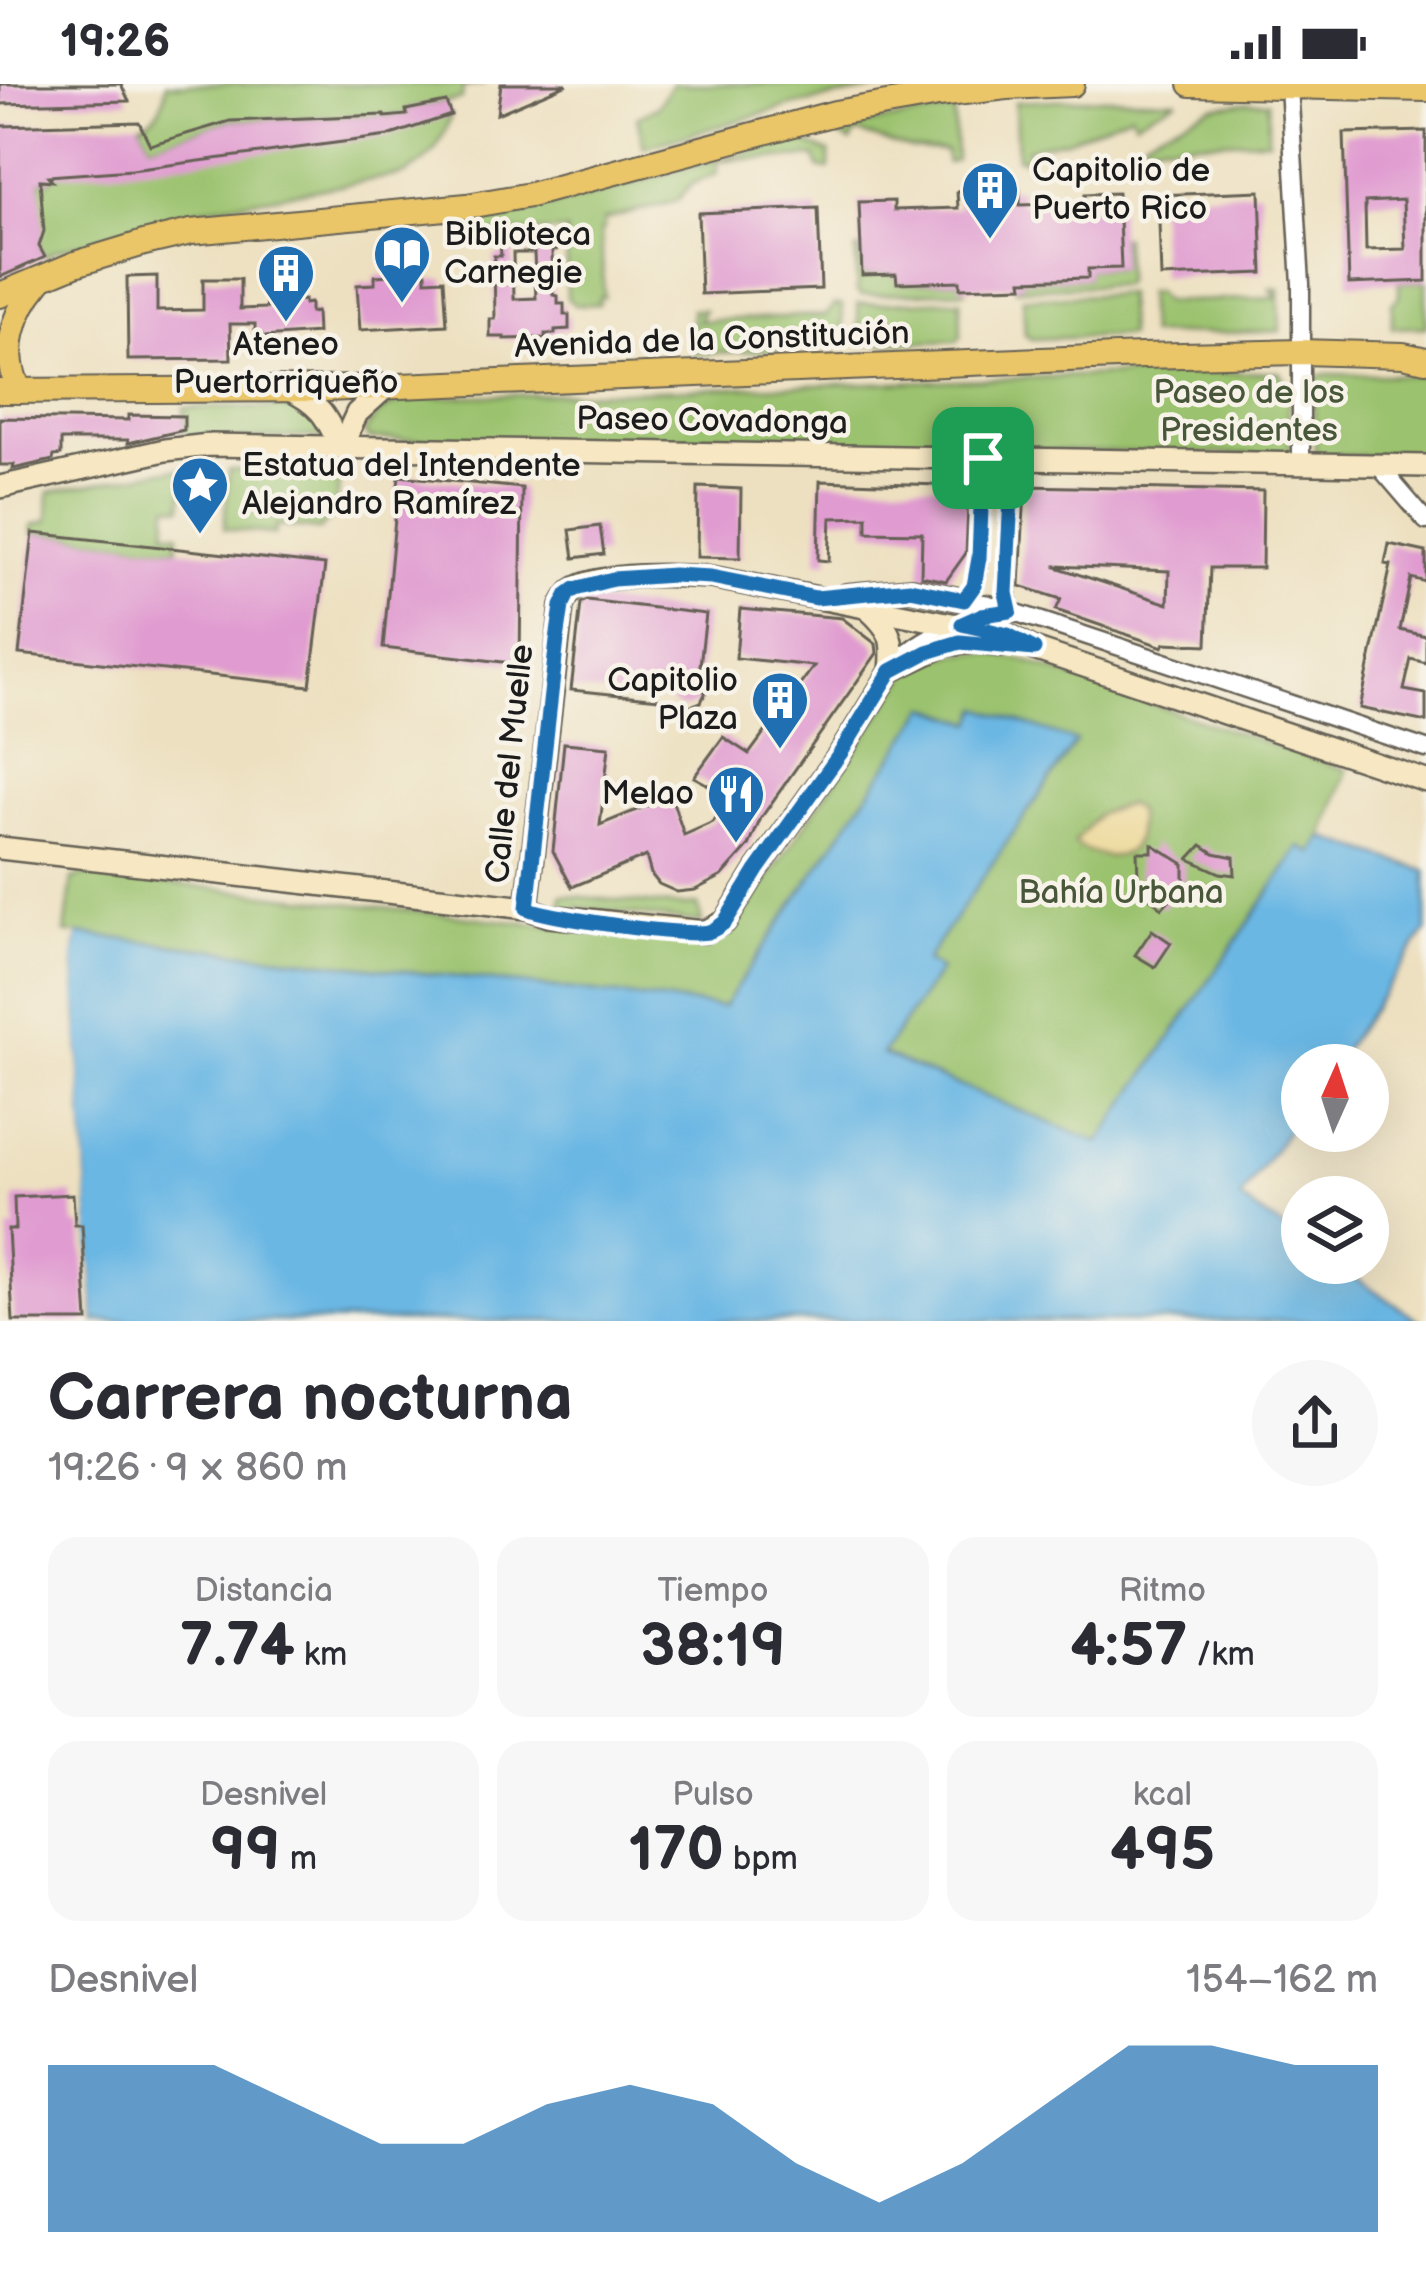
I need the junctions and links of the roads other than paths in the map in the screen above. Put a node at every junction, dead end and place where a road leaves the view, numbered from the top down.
1 (1072, 84) edge
2 (1191, 84) edge
3 (1289, 86) edge
4 (1426, 89) edge
5 (44, 276) junction
6 (0, 295) edge
7 (1301, 352) junction
8 (1426, 360) edge
9 (387, 386) junction
10 (288, 389) junction
11 (10, 391) edge
12 (341, 448) junction
13 (983, 458) junction
14 (1013, 459) junction
15 (1301, 464) junction
16 (1377, 464) junction
17 (1426, 466) edge
18 (0, 487) edge
19 (1426, 521) edge
20 (816, 598) junction
21 (964, 600) junction
22 (866, 608) junction
23 (1010, 611) junction
24 (962, 624) junction
25 (1034, 649) junction
26 (891, 671) junction
27 (1426, 749) edge
28 (1426, 781) edge
29 (0, 848) edge
30 (527, 908) junction

1 - 5 main road
2 - 3 main road
3 - 4 main road
3 - 7 street
5 - 6 main road
5 - 11 main road
7 - 8 main road, Avenida de la Constitución
7 - 9 main road, Avenida de la Constitución
7 - 15 street
9 - 10 main road, Avenida de la Constitución
9 - 12 main road
10 - 11 main road, Avenida de la Constitución
10 - 12 main road
12 - 13 main road, Paseo Covadonga
12 - 18 main road, Paseo Covadonga
13 - 14 main road, Paseo Covadonga
13 - 21 street
14 - 15 main road, Paseo Covadonga
14 - 23 street
15 - 16 main road, Paseo Covadonga
16 - 17 main road, Paseo Covadonga
16 - 19 street
20 - 21 main road, Calle del Muelle
20 - 22 main road, Calle del Muelle
20 - 30 main road, Calle del Muelle
21 - 23 street
22 - 24 main road, Calle del Muelle
22 - 26 main road
23 - 24 street
23 - 27 street
24 - 25 main road, Calle del Muelle
24 - 26 street
25 - 26 main road
25 - 28 main road
26 - 30 main road
29 - 30 main road

